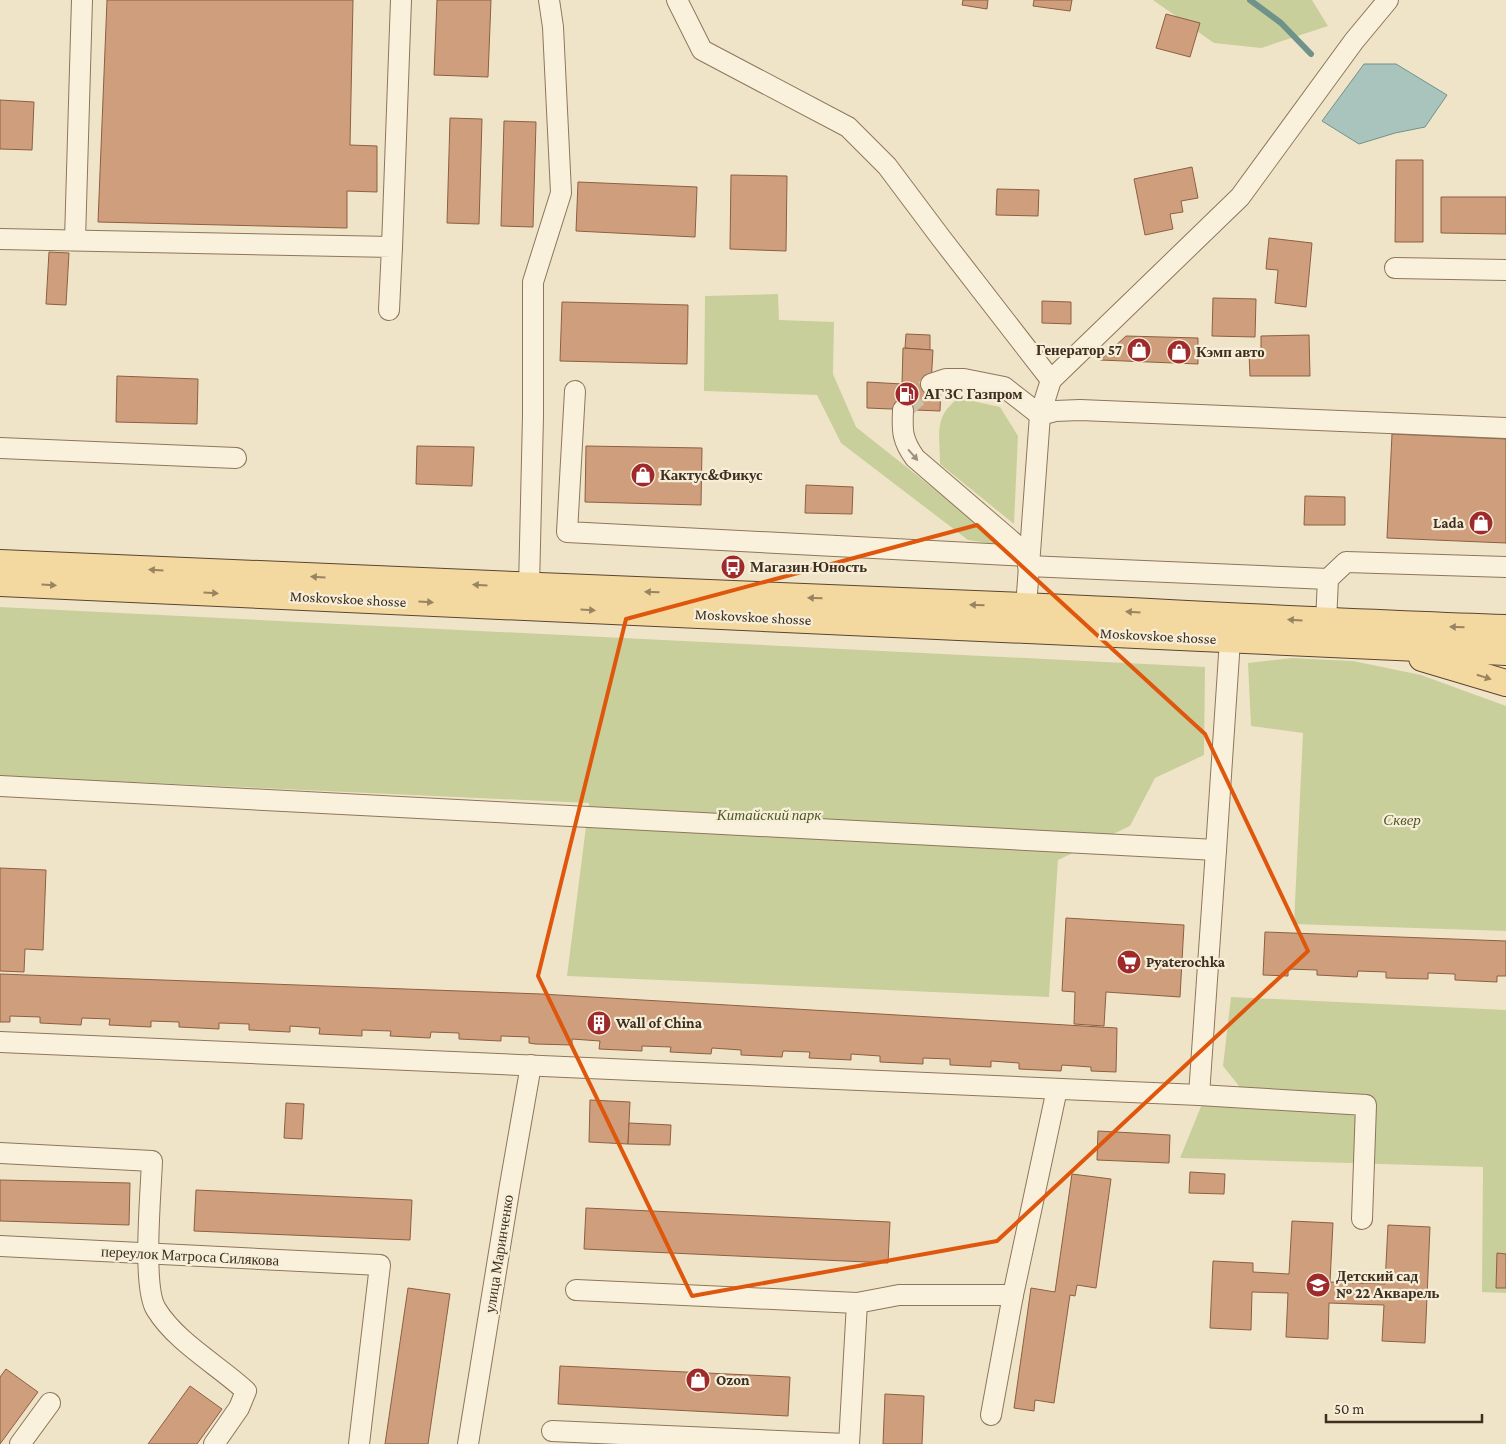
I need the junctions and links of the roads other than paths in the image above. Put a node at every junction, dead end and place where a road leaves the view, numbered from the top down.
1 (82, 0) edge
2 (401, 0) edge
3 (549, 0) edge
4 (677, 0) edge
5 (1388, 0) edge
6 (0, 239) edge
7 (75, 240) junction
8 (392, 247) junction
9 (1395, 268) dead end
10 (1506, 270) edge
11 (389, 310) dead end
12 (1051, 380) junction
13 (931, 384) tunnel mouth
14 (575, 391) dead end
15 (903, 410) dead end
16 (1040, 415) junction
17 (1506, 428) edge
18 (0, 448) edge
19 (236, 458) dead end
20 (1028, 561) junction
21 (0, 563) edge
22 (1506, 567) edge
23 (1328, 578) junction
24 (0, 583) edge
25 (529, 587) junction
26 (1025, 618) junction
27 (1326, 622) junction
28 (1231, 628) junction
29 (1506, 628) edge
30 (1387, 647) junction
31 (1506, 652) edge
32 (1506, 683) edge
33 (0, 786) edge
34 (1216, 850) junction
35 (0, 1042) edge
36 (531, 1065) junction
37 (1057, 1089) junction
38 (1198, 1096) junction
39 (0, 1153) edge
40 (1362, 1219) dead end
41 (0, 1246) edge
42 (149, 1254) junction
43 (576, 1290) dead end
44 (1012, 1295) junction
45 (857, 1303) junction
46 (50, 1403) dead end
47 (991, 1415) dead end
48 (552, 1431) dead end
49 (20, 1444) edge
50 (214, 1444) edge
51 (359, 1444) edge
52 (468, 1444) edge
53 (848, 1444) edge

1 - 7 street
2 - 8 street
3 - 25 street
4 - 12 street
5 - 12 street
6 - 7 street
7 - 8 street
8 - 11 street
9 - 10 street
12 - 16 street
13 - 16 street
14 - 20 street
15 -> 20 street
16 - 17 street
16 - 20 street
18 - 19 street
20 - 23 street
20 - 26 street
25 -> 21 main road, Moskovskoe shosse
22 - 23 street
23 - 27 street
24 -> 26 main road, Moskovskoe shosse
26 -> 25 main road, Moskovskoe shosse
26 - 28 main road, Moskovskoe shosse
27 -> 28 main road, Moskovskoe shosse
29 -> 27 main road, Moskovskoe shosse
28 - 30 main road, Moskovskoe shosse
28 - 34 street
30 - 31 main road, Moskovskoe shosse
30 -> 32 main road
33 - 34 street
34 - 38 street
35 - 36 street
36 - 37 street
36 - 52 street, улица Маринченко
37 - 38 street
37 - 44 street
38 - 40 street
39 - 42 street
41 - 42 street, переулок Матроса Силякова
42 - 50 street
42 - 51 street, переулок Матроса Силякова
43 - 45 street
44 - 45 street
44 - 47 street
45 - 53 street
46 - 49 street
48 - 53 street

